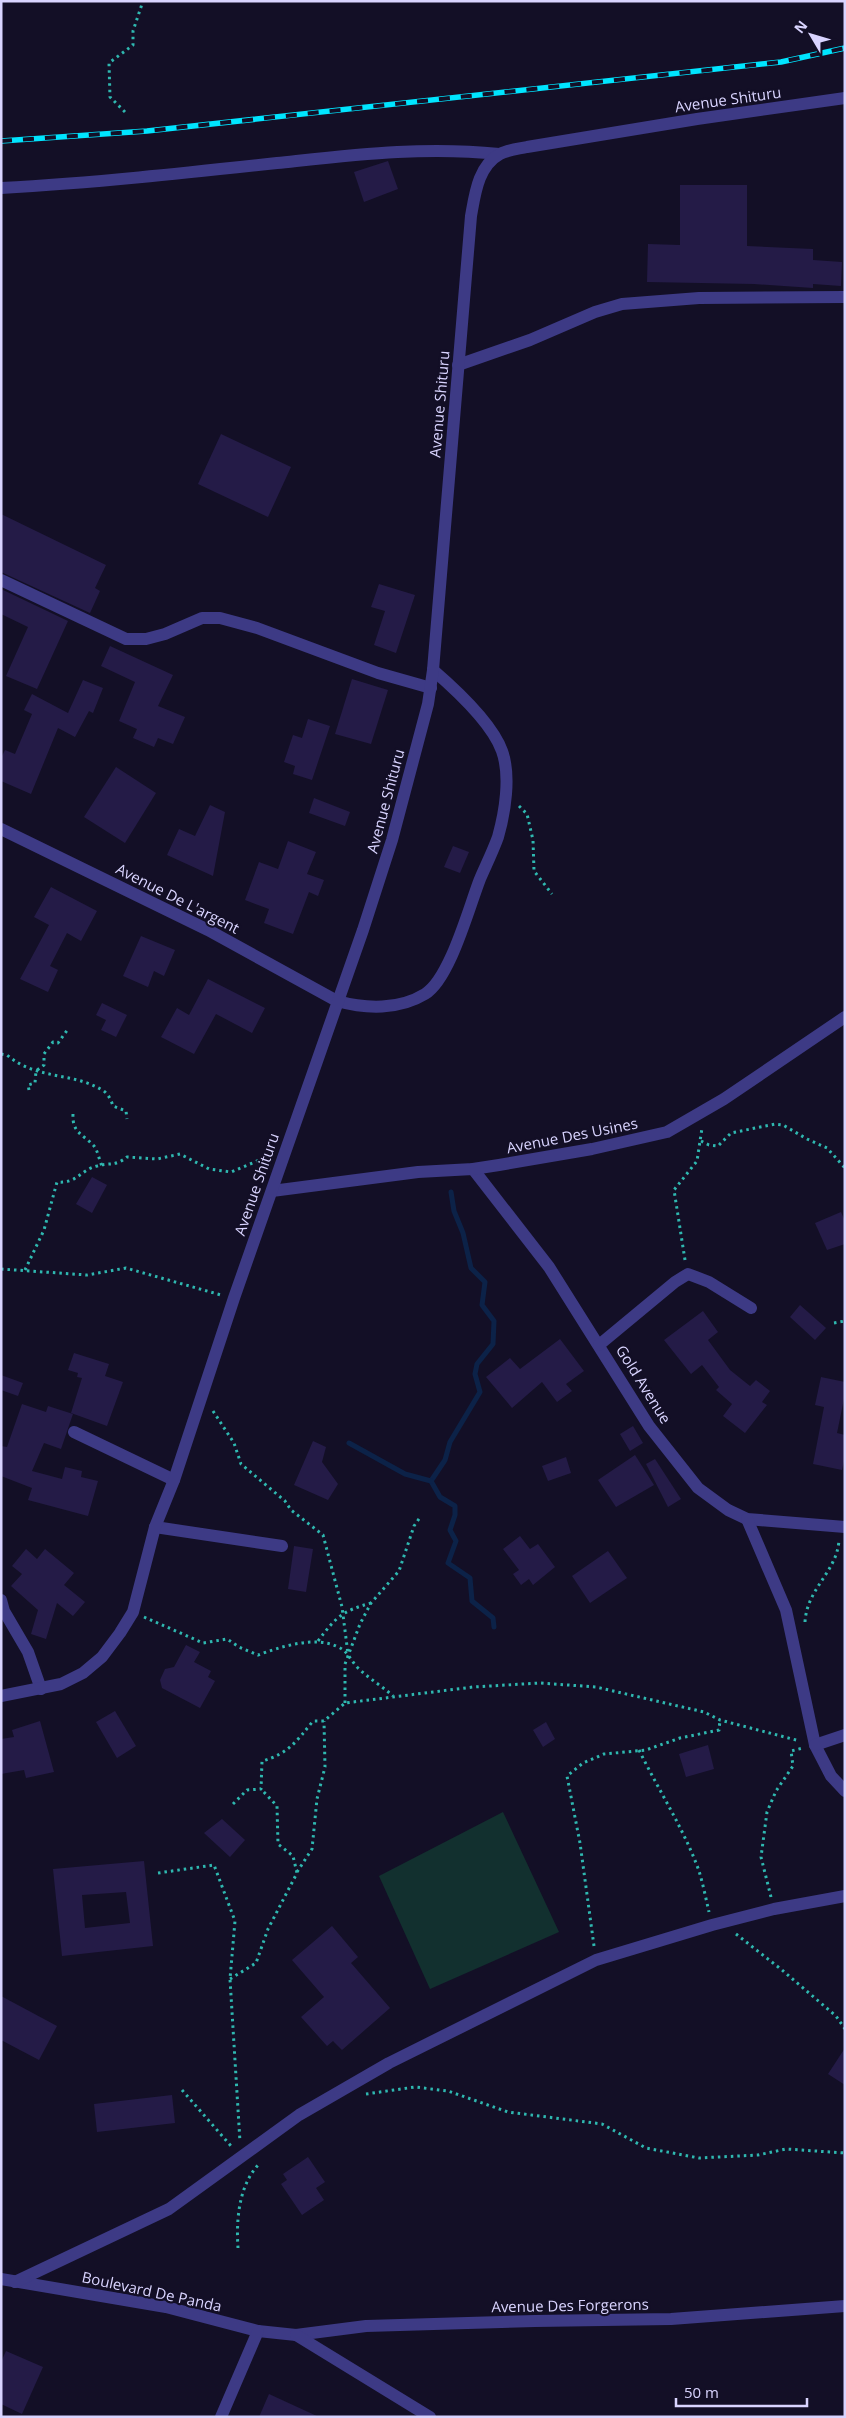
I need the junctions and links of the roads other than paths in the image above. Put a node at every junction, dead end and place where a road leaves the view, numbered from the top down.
1 (845, 98) edge
2 (500, 154) junction
3 (1, 188) edge
4 (845, 297) edge
5 (458, 365) junction
6 (1, 580) edge
7 (433, 670) junction
8 (431, 688) junction
9 (1, 829) edge
10 (337, 1001) junction
11 (845, 1017) edge
12 (473, 1169) junction
13 (272, 1191) junction
14 (751, 1308) dead end
15 (600, 1345) junction
16 (74, 1432) dead end
17 (174, 1480) junction
18 (748, 1519) junction
19 (155, 1527) junction
20 (842, 1531) edge
21 (282, 1546) dead end
22 (1, 1600) edge
23 (41, 1688) junction
24 (1, 1696) edge
25 (845, 1735) edge
26 (815, 1745) junction
27 (845, 1791) edge
28 (845, 1896) edge
29 (1, 2279) edge
30 (15, 2282) junction
31 (845, 2306) edge
32 (258, 2331) junction
33 (296, 2335) junction
34 (221, 2417) edge
35 (430, 2417) edge

1 - 2 street, Avenue Shituru
2 - 3 street
2 - 5 street, Avenue Shituru
4 - 5 street
5 - 7 street, Avenue Shituru
6 - 8 street
7 - 8 street, Avenue Shituru
7 - 10 street, Avenue De L'argent
8 - 10 street, Avenue Shituru
9 - 10 street, Avenue De L'argent
10 - 13 street, Avenue Shituru
11 - 12 street, Avenue Des Usines
12 - 13 street, Avenue Des Usines
12 - 15 street, Gold Avenue
13 - 17 street, Avenue Shituru
14 - 15 street
15 - 18 street, Gold Avenue
16 - 17 street
17 - 19 street, Avenue Shituru
18 - 20 street, Gold Avenue
18 - 26 street
19 - 21 street
19 - 23 street, Avenue Shituru
22 - 23 street
23 - 24 street, Avenue Shituru
25 - 26 street
26 - 27 street
28 - 30 street
29 - 30 street, Boulevard De Panda
30 - 32 street, Boulevard De Panda
31 - 33 street, Avenue Des Forgerons
32 - 33 street, Boulevard De Panda
32 - 34 street
33 - 35 street

